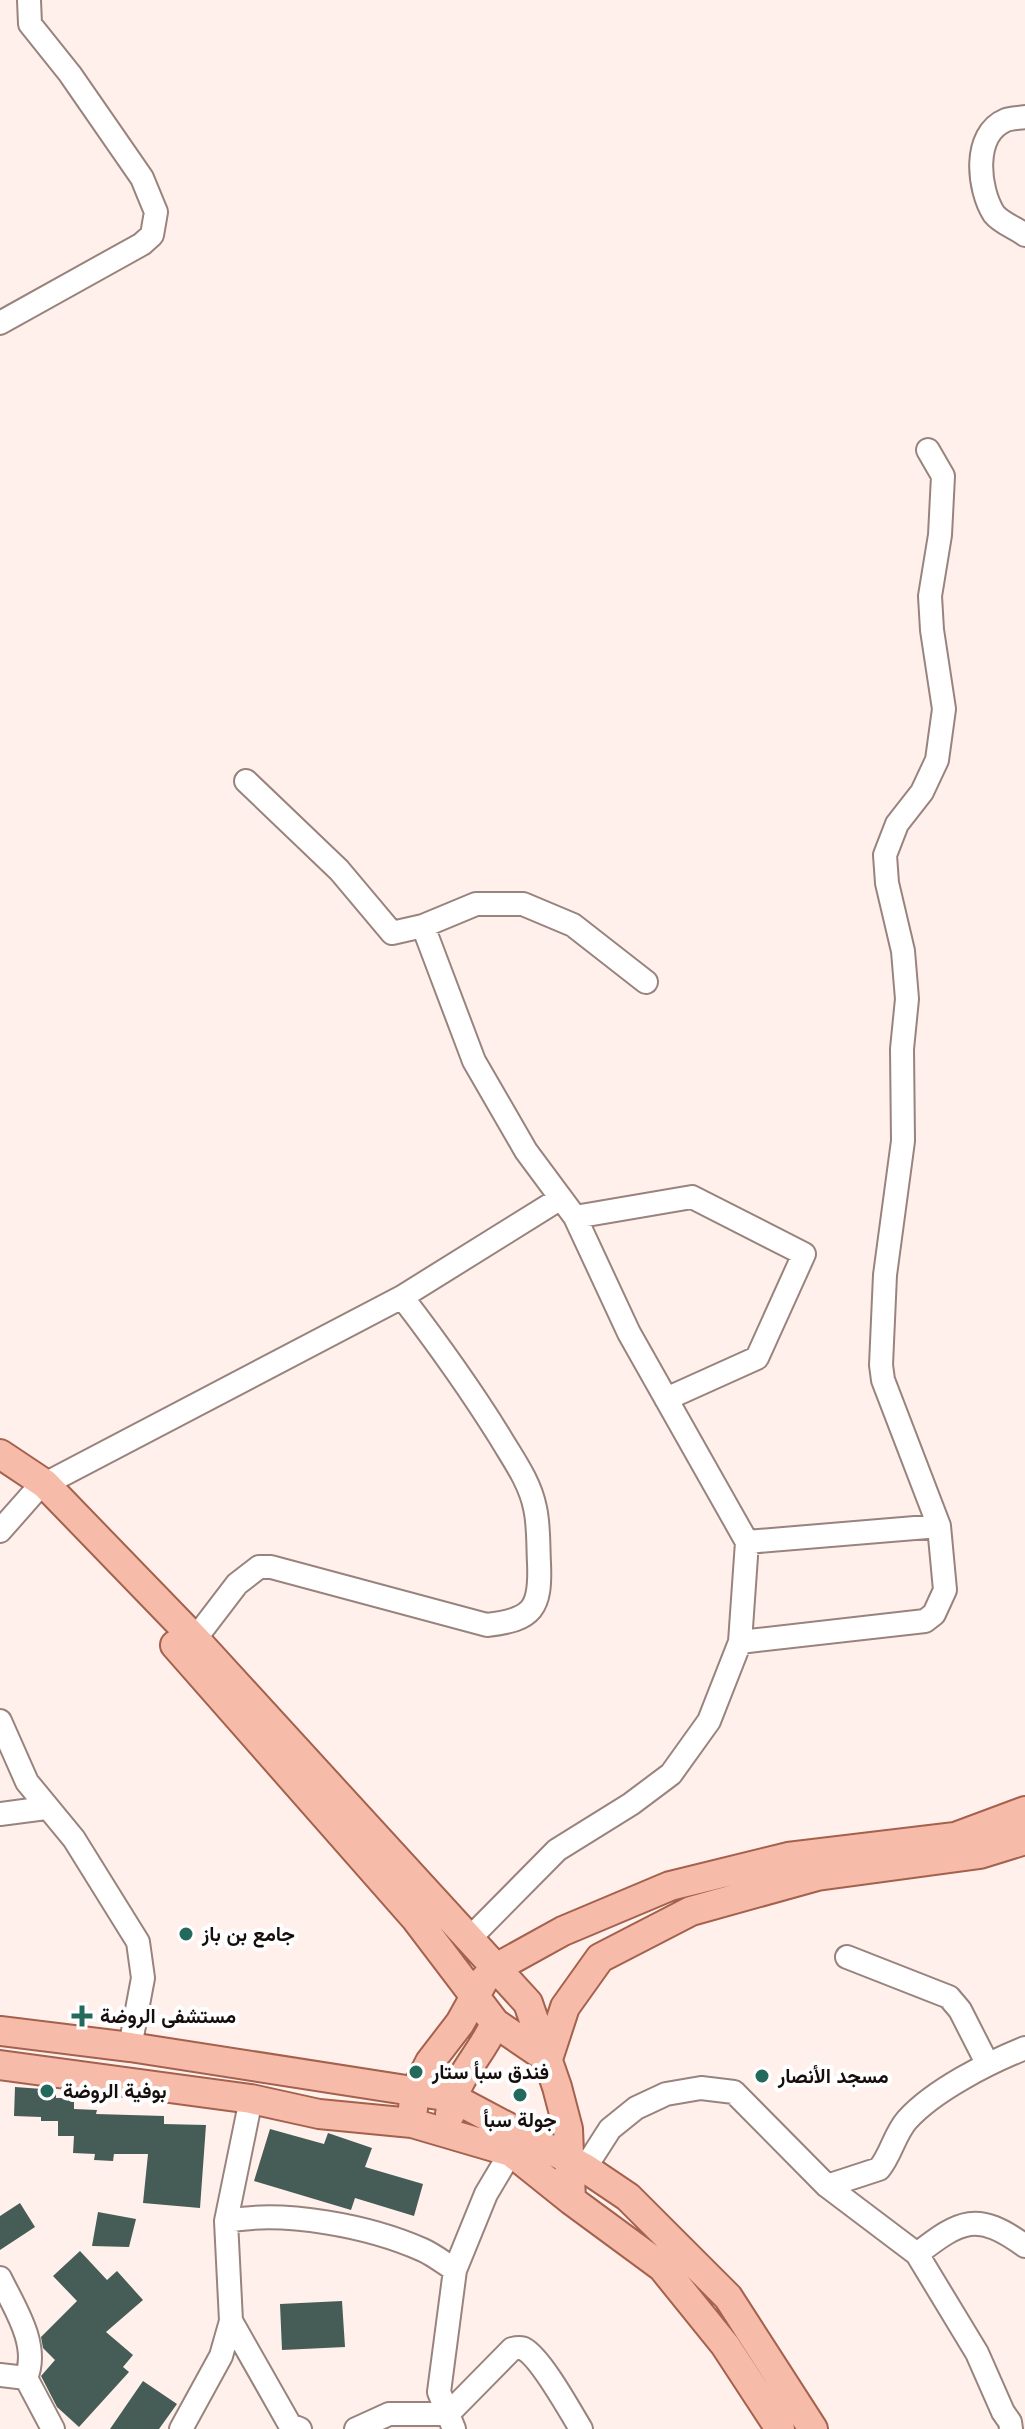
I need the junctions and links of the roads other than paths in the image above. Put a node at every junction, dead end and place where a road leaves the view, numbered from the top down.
1 (29, 0) edge
2 (1025, 117) edge
3 (1025, 235) edge
4 (0, 323) edge
5 (928, 450) dead end
6 (246, 781) dead end
7 (423, 926) junction
8 (646, 982) dead end
9 (561, 1198) junction
10 (575, 1217) junction
11 (402, 1297) junction
12 (666, 1399) junction
13 (0, 1454) edge
14 (41, 1486) junction
15 (939, 1526) junction
16 (0, 1531) edge
17 (747, 1542) junction
18 (195, 1639) junction
19 (740, 1642) junction
20 (0, 1721) edge
21 (46, 1808) junction
22 (1025, 1811) edge
23 (0, 1814) edge
24 (1025, 1840) edge
25 (470, 1938) junction
26 (847, 1957) dead end
27 (496, 1968) junction
28 (475, 1994) junction
29 (495, 2023) junction
30 (0, 2031) edge
31 (130, 2047) junction
32 (1025, 2048) edge
33 (548, 2059) junction
34 (987, 2063) junction
35 (0, 2065) edge
36 (414, 2093) junction
37 (451, 2097) junction
38 (251, 2099) junction
39 (412, 2123) junction
40 (449, 2132) junction
41 (511, 2152) junction
42 (577, 2164) junction
43 (827, 2186) junction
44 (571, 2200) junction
45 (226, 2221) junction
46 (1025, 2246) edge
47 (917, 2254) junction
48 (455, 2270) junction
49 (0, 2278) edge
50 (231, 2321) junction
51 (0, 2375) edge
52 (26, 2378) junction
53 (451, 2422) edge
54 (53, 2429) edge
55 (181, 2429) edge
56 (300, 2429) edge
57 (356, 2429) edge
58 (581, 2429) edge
59 (780, 2429) edge
60 (813, 2429) edge
61 (1011, 2429) edge

1 - 4 street
2 - 3 street
5 - 15 street
6 - 7 street
7 - 8 street
7 - 9 street
9 - 10 street
9 - 11 street
10 - 12 street
10 - 12 street
11 - 14 street
11 - 18 street
12 - 17 street
13 - 14 main road
14 - 16 street
14 - 18 main road
14 - 28 main road
15 - 17 street
15 - 19 street
17 - 19 street
18 - 25 main road
19 - 25 street
20 - 21 street
21 - 23 street
21 - 31 street
22 - 27 main road
24 - 33 main road
25 - 27 main road
26 - 34 street
27 - 28 main road
27 - 33 main road
28 - 29 main road
28 - 36 main road
29 - 33 main road
29 - 37 main road
30 - 31 main road
31 - 36 main road
32 - 34 street
33 - 42 main road
34 - 43 street
35 - 38 main road
36 - 37 main road
36 - 39 main road
37 - 40 main road
37 - 42 main road
38 - 39 main road
38 - 45 street
39 - 40 main road
40 - 41 main road
41 - 44 main road
41 - 48 street
42 - 43 street
42 - 44 main road
42 - 60 main road
43 - 47 street
44 - 59 main road
45 - 48 street
45 - 50 street
46 - 47 street
47 - 61 street
48 - 53 street
49 - 52 street
50 - 55 street
50 - 56 street
51 - 52 street
52 - 54 street
53 - 57 street
53 - 58 street

